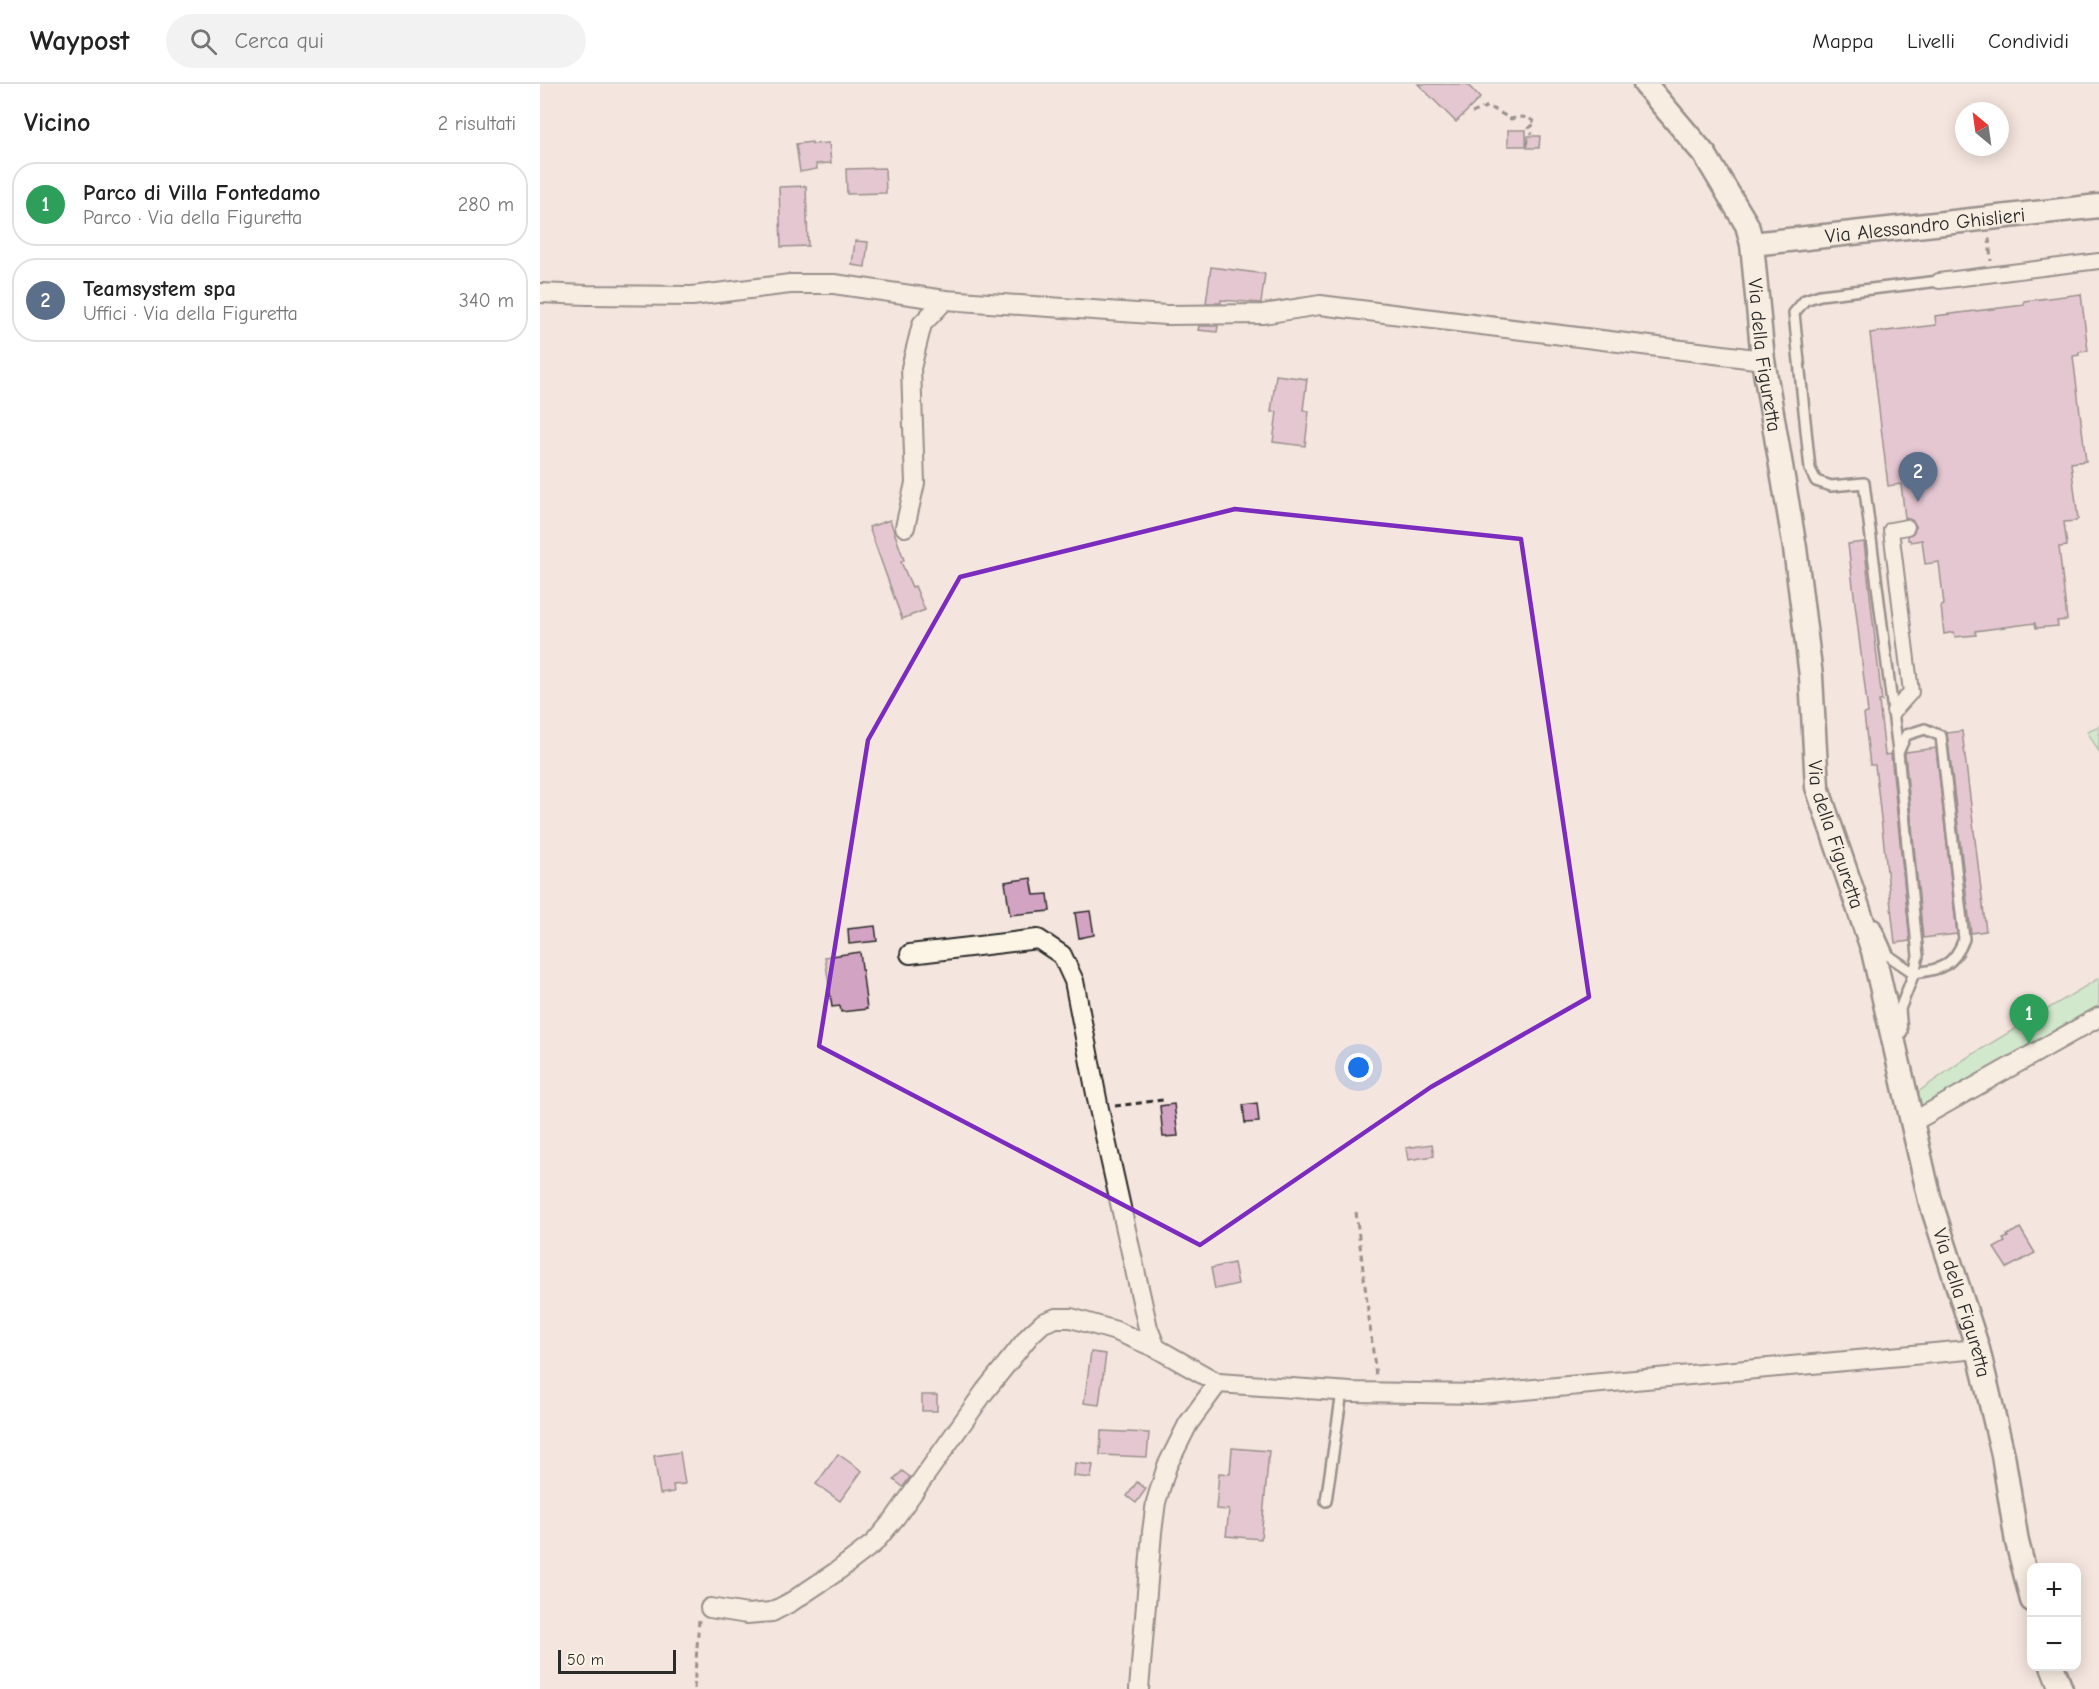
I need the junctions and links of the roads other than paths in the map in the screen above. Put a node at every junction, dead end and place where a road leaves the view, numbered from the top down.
1 (1645, 84) edge
2 (2099, 206) edge
3 (1752, 244) junction
4 (2099, 261) edge
5 (1939, 281) joint
6 (540, 293) edge
7 (945, 300) junction
8 (1763, 360) junction
9 (905, 526) dead end
10 (1907, 527) dead end
11 (1894, 711) junction
12 (1898, 753) junction
13 (1834, 838) junction
14 (910, 954) dead end
15 (1914, 973) junction
16 (2099, 1017) edge
17 (1900, 1062) junction
18 (1911, 1123) junction
19 (1156, 1348) junction
20 (1978, 1349) junction
21 (1218, 1383) junction
22 (1342, 1392) junction
23 (1326, 1501) dead end
24 (2027, 1583) edge
25 (710, 1608) road end
26 (2054, 1671) edge
27 (1139, 1689) edge
28 (2061, 1689) edge

1 - 3 street, Via della Figuretta
2 - 3 street, Via Alessandro Ghislieri
3 - 8 street, Via della Figuretta
4 - 5 street
5 - 11 lane
6 - 7 street
7 - 8 street
7 - 9 street
8 - 13 street, Via della Figuretta
10 - 11 street
11 - 12 lane
12 - 15 lane
12 - 15 lane
13 - 15 lane
13 - 17 street, Via della Figuretta
14 - 19 street
15 - 17 lane
16 - 18 street
17 - 18 street, Via della Figuretta
18 - 20 street, Via della Figuretta
19 - 21 street
19 - 25 street
20 - 22 street
20 - 24 street, Via della Figuretta
21 - 22 street
21 - 27 street
22 - 23 lane
26 - 28 street

